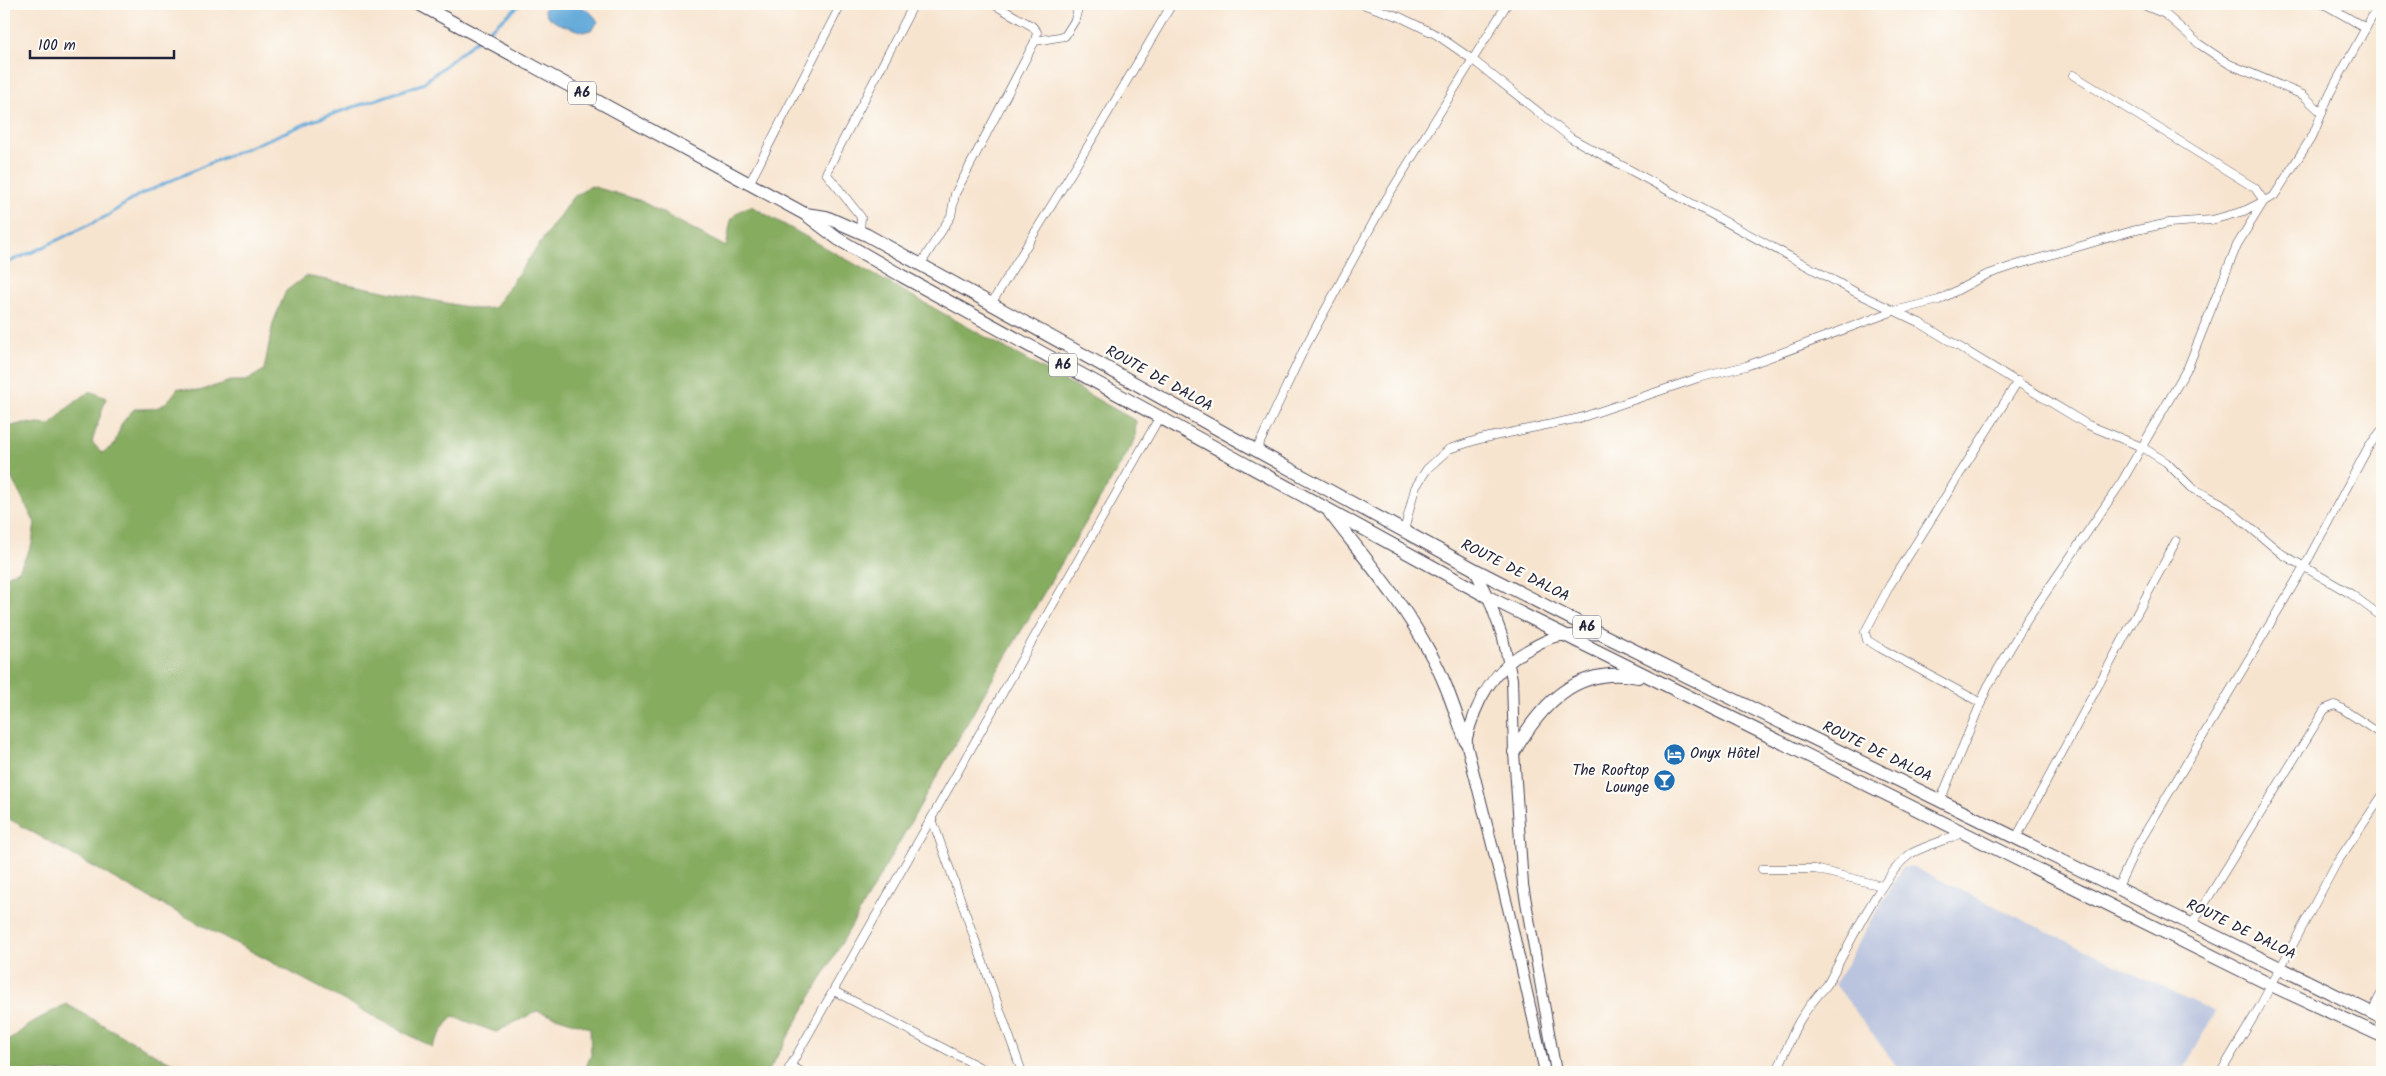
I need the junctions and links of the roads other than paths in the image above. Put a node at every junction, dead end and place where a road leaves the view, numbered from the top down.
1 (419, 4) edge
2 (841, 4) edge
3 (914, 4) edge
4 (994, 4) edge
5 (1079, 4) edge
6 (1172, 4) edge
7 (1362, 4) edge
8 (1507, 4) edge
9 (2141, 4) edge
10 (2324, 4) edge
11 (2379, 4) edge
12 (2366, 28) junction
13 (1035, 41) junction
14 (1473, 60) junction
15 (2073, 75) dead end
16 (2322, 112) junction
17 (749, 184) junction
18 (2264, 201) junction
19 (805, 214) junction
20 (860, 232) junction
21 (920, 265) junction
22 (990, 304) junction
23 (1894, 311) junction
24 (2018, 381) junction
25 (1159, 418) junction
26 (2382, 431) edge
27 (2142, 447) junction
28 (1256, 451) junction
29 (1325, 508) junction
30 (1404, 531) junction
31 (2176, 541) dead end
32 (2304, 567) junction
33 (1474, 569) junction
34 (1488, 597) junction
35 (2382, 617) edge
36 (1601, 634) junction
37 (1564, 636) junction
38 (1509, 662) junction
39 (1652, 680) junction
40 (1981, 702) junction
41 (2382, 736) edge
42 (1466, 742) junction
43 (1514, 752) junction
44 (2382, 796) edge
45 (1940, 801) junction
46 (932, 819) junction
47 (1962, 834) junction
48 (2016, 838) junction
49 (1762, 869) dead end
50 (1882, 886) junction
51 (2118, 887) junction
52 (2192, 924) junction
53 (2280, 968) junction
54 (2271, 985) junction
55 (834, 991) junction
56 (2382, 992) edge
57 (2376, 1015) edge
58 (2382, 1036) edge
59 (789, 1069) edge
60 (802, 1072) edge
61 (989, 1072) edge
62 (1022, 1072) edge
63 (1545, 1072) edge
64 (1556, 1072) edge
65 (1776, 1072) edge
66 (2221, 1072) edge

1 - 17 highway, A6
2 - 17 street
3 - 20 street
4 - 13 street
5 - 13 street
6 - 22 street
7 - 14 street
8 - 14 street
9 - 16 street
10 - 12 street
11 - 12 street
12 - 16 street
13 - 21 street
14 - 23 street
14 - 28 street
15 - 18 street
16 - 18 street
17 - 19 highway, A6
18 - 23 street
18 - 27 street
19 - 20 highway, ROUTE DE DALOA / A6
19 - 25 highway, A6
20 - 21 highway, ROUTE DE DALOA / A6
21 - 22 highway, ROUTE DE DALOA / A6
22 - 28 highway, ROUTE DE DALOA / A6
23 - 24 street
23 - 30 street
24 - 27 street
24 - 40 street
25 - 29 highway, A6
25 - 46 street
26 - 32 street
27 - 32 street
27 - 40 street
28 - 30 highway, ROUTE DE DALOA / A6
29 - 34 highway, A6
29 - 42 highway
30 - 33 highway, ROUTE DE DALOA / A6
31 - 48 street
32 - 35 street
32 - 51 street
33 - 34 main road
33 - 36 highway, ROUTE DE DALOA / A6
34 - 37 highway, A6
34 - 38 main road
36 - 37 main road
36 - 45 highway, ROUTE DE DALOA / A6
37 - 38 main road
37 - 39 highway, A6
38 - 42 main road
38 - 43 main road
39 - 43 highway
39 - 47 highway, A6
40 - 45 street
41 - 52 street
42 - 63 main road
43 - 64 main road
44 - 53 street
45 - 48 highway, ROUTE DE DALOA / A6
46 - 55 street
46 - 62 street
47 - 50 street
47 - 54 highway, A6
48 - 51 highway, ROUTE DE DALOA / A6
49 - 50 street
50 - 65 street
51 - 52 highway, ROUTE DE DALOA / A6
52 - 53 highway, ROUTE DE DALOA / A6
53 - 54 street
53 - 57 highway, ROUTE DE DALOA / A6
54 - 58 highway, A6
54 - 66 street
55 - 59 street
55 - 61 street
56 - 57 street
59 - 60 street

